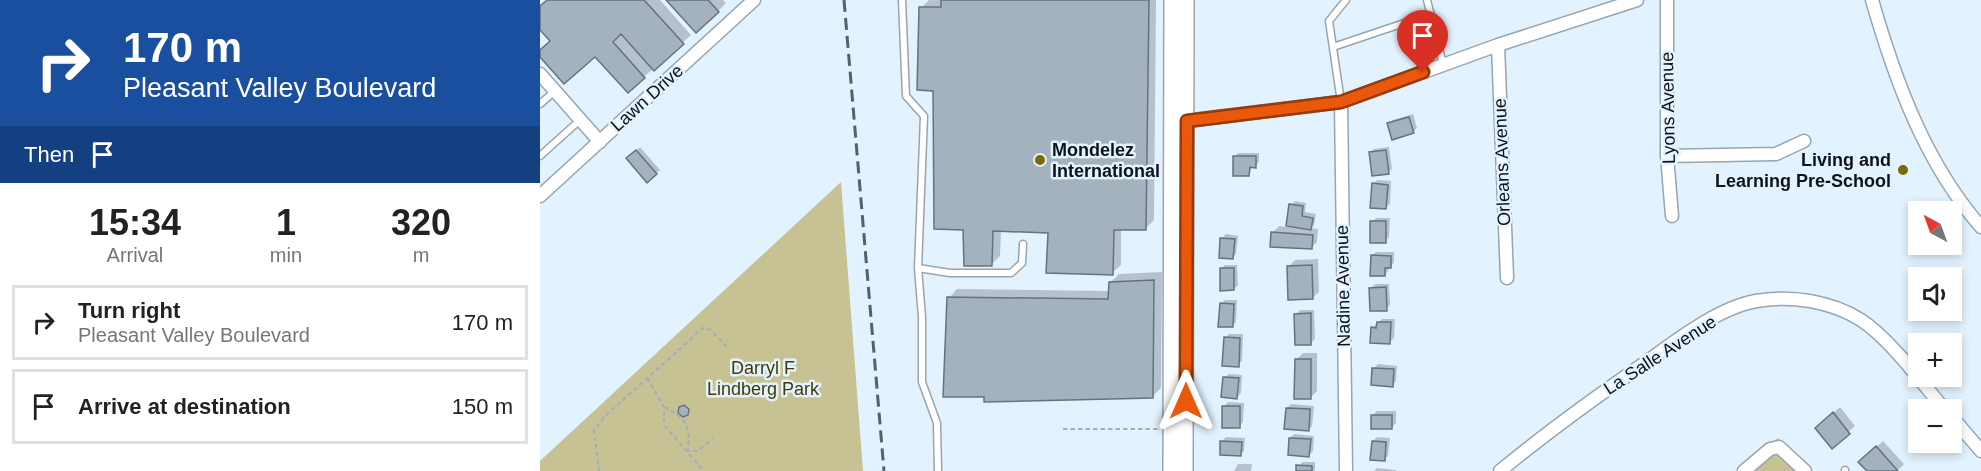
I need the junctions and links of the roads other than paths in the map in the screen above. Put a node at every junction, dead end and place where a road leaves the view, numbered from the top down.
1 (754, 0) edge
2 (902, 0) edge
3 (1172, 0) edge
4 (1186, 0) edge
5 (1346, 0) edge
6 (1427, 0) edge
7 (1637, 0) edge
8 (1667, 0) edge
9 (1872, 0) edge
10 (1431, 14) junction
11 (1498, 45) junction
12 (1333, 47) junction
13 (1443, 64) junction
14 (540, 74) edge
15 (555, 91) junction
16 (1341, 102) junction
17 (540, 104) edge
18 (580, 120) junction
19 (1180, 122) junction
20 (600, 141) junction
21 (1804, 141) dead end
22 (540, 156) edge
23 (1667, 156) junction
24 (540, 196) edge
25 (1672, 216) dead end
26 (1981, 227) edge
27 (1023, 244) dead end
28 (918, 268) junction
29 (1507, 279) dead end
30 (1935, 399) edge
31 (1962, 429) edge
32 (1981, 451) edge
33 (938, 471) edge
34 (1171, 471) edge
35 (1185, 471) edge
36 (1346, 471) edge
37 (1500, 471) edge
38 (1746, 471) edge
39 (1800, 471) edge
40 (1805, 471) edge

1 - 20 street, Lawn Drive
2 - 28 lane
3 - 19 street
4 - 19 street
5 - 12 lane
6 - 10 lane
7 - 11 street
8 - 23 street, Lyons Avenue
9 - 26 street
10 - 12 lane
10 - 13 lane
11 - 13 street
11 - 29 street, Orleans Avenue
12 - 16 lane
13 - 16 street
14 - 15 street
15 - 17 lane
15 - 18 street
16 - 19 street
16 - 36 street, Nadine Avenue
18 - 20 street
18 - 22 lane
19 - 34 street
19 - 35 street
20 - 24 street, Lawn Drive
21 - 23 street
23 - 25 street, Lyons Avenue
27 - 28 lane
28 - 33 lane
30 - 37 street, La Salle Avenue
31 - 32 street
38 - 39 lane
38 - 40 street

